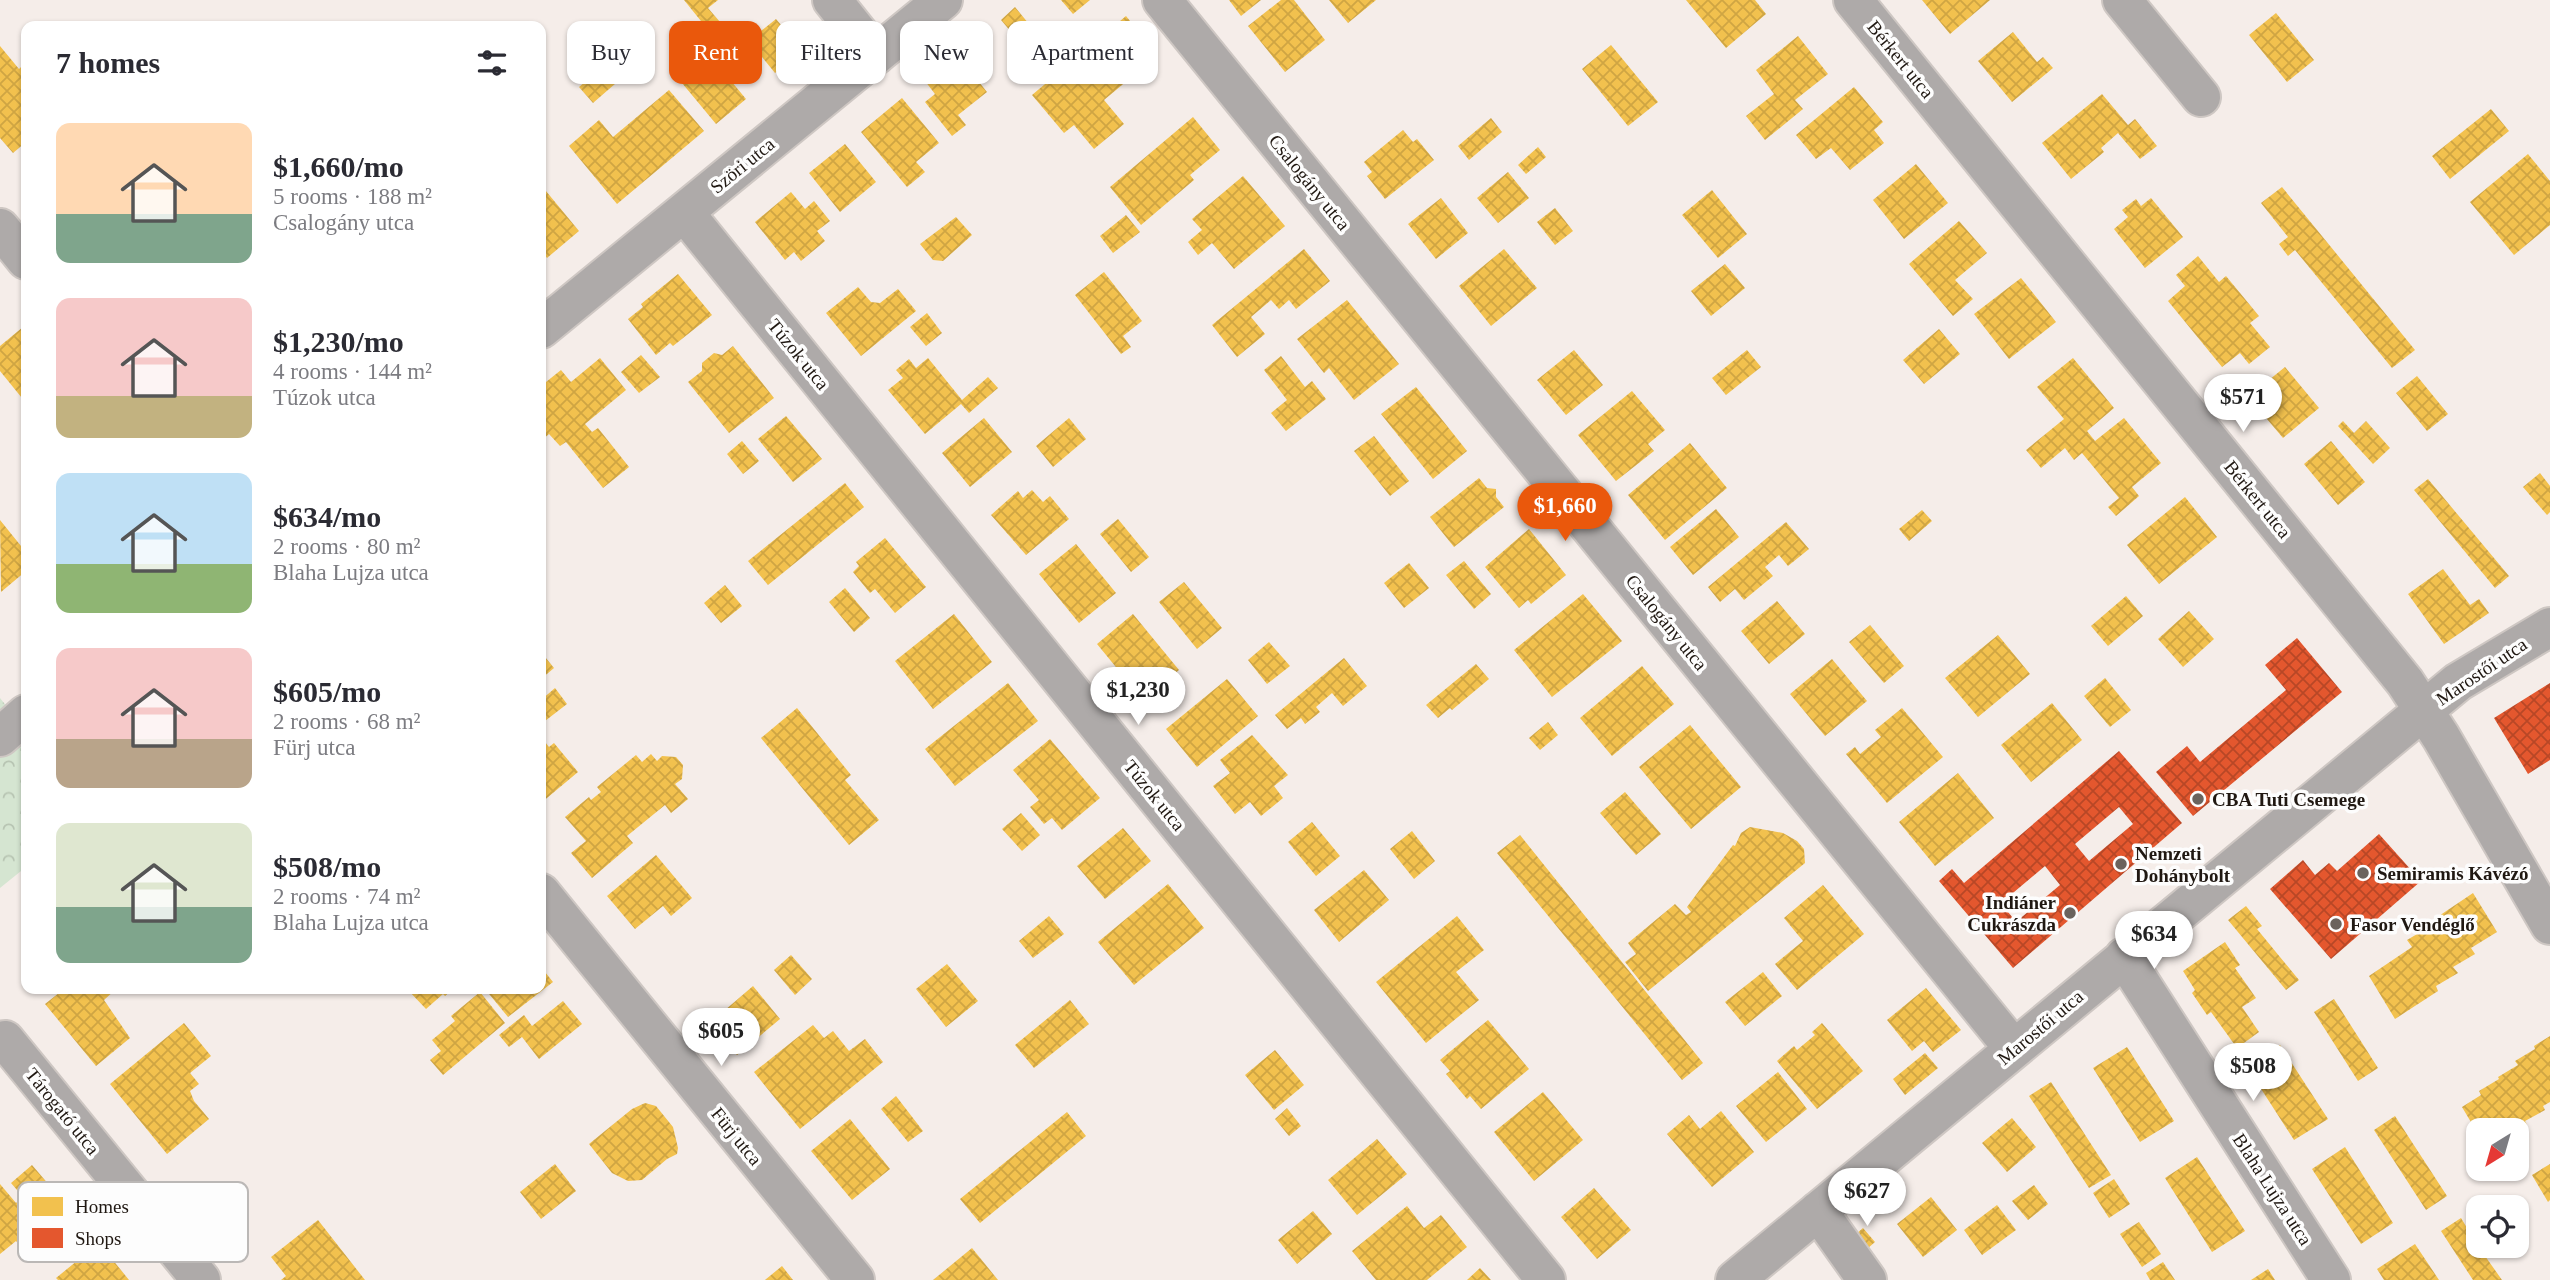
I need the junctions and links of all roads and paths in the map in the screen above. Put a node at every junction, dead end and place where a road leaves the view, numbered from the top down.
1 (832, 0) edge
2 (943, 0) edge
3 (1162, 0) edge
4 (1853, 0) edge
5 (2122, 0) edge
6 (849, 21) edge
7 (886, 47) edge
8 (841, 84) edge
9 (2201, 97) dead end
10 (684, 212) junction
11 (0, 228) edge
12 (21, 254) edge
13 (546, 325) edge
14 (2550, 627) edge
15 (2424, 710) junction
16 (546, 899) edge
17 (2550, 925) edge
18 (2124, 957) junction
19 (5, 1040) dead end
20 (2014, 1049) junction
21 (121, 1182) edge
22 (1818, 1211) junction
23 (186, 1262) edge
24 (201, 1280) edge
25 (855, 1280) edge
26 (1546, 1280) edge
27 (1735, 1280) edge
28 (1867, 1280) edge
29 (2331, 1280) edge

1 - 6 street
2 - 7 street, Szöri utca
3 - 20 street, Csalogány utca
4 - 15 street, Bérkert utca
5 - 9 street
8 - 10 street, Szöri utca
10 - 13 street, Szöri utca
10 - 26 street, Túzok utca
11 - 12 street
14 - 15 street, Marostői utca
15 - 17 street, Bérkert utca
15 - 18 street, Marostői utca
16 - 25 street, Fürj utca
18 - 20 street, Marostői utca
18 - 29 street, Blaha Lujza utca
19 - 21 street, Tárogató utca
20 - 22 street, Marostői utca
22 - 27 street, Marostői utca
22 - 28 street
23 - 24 street, Tárogató utca

